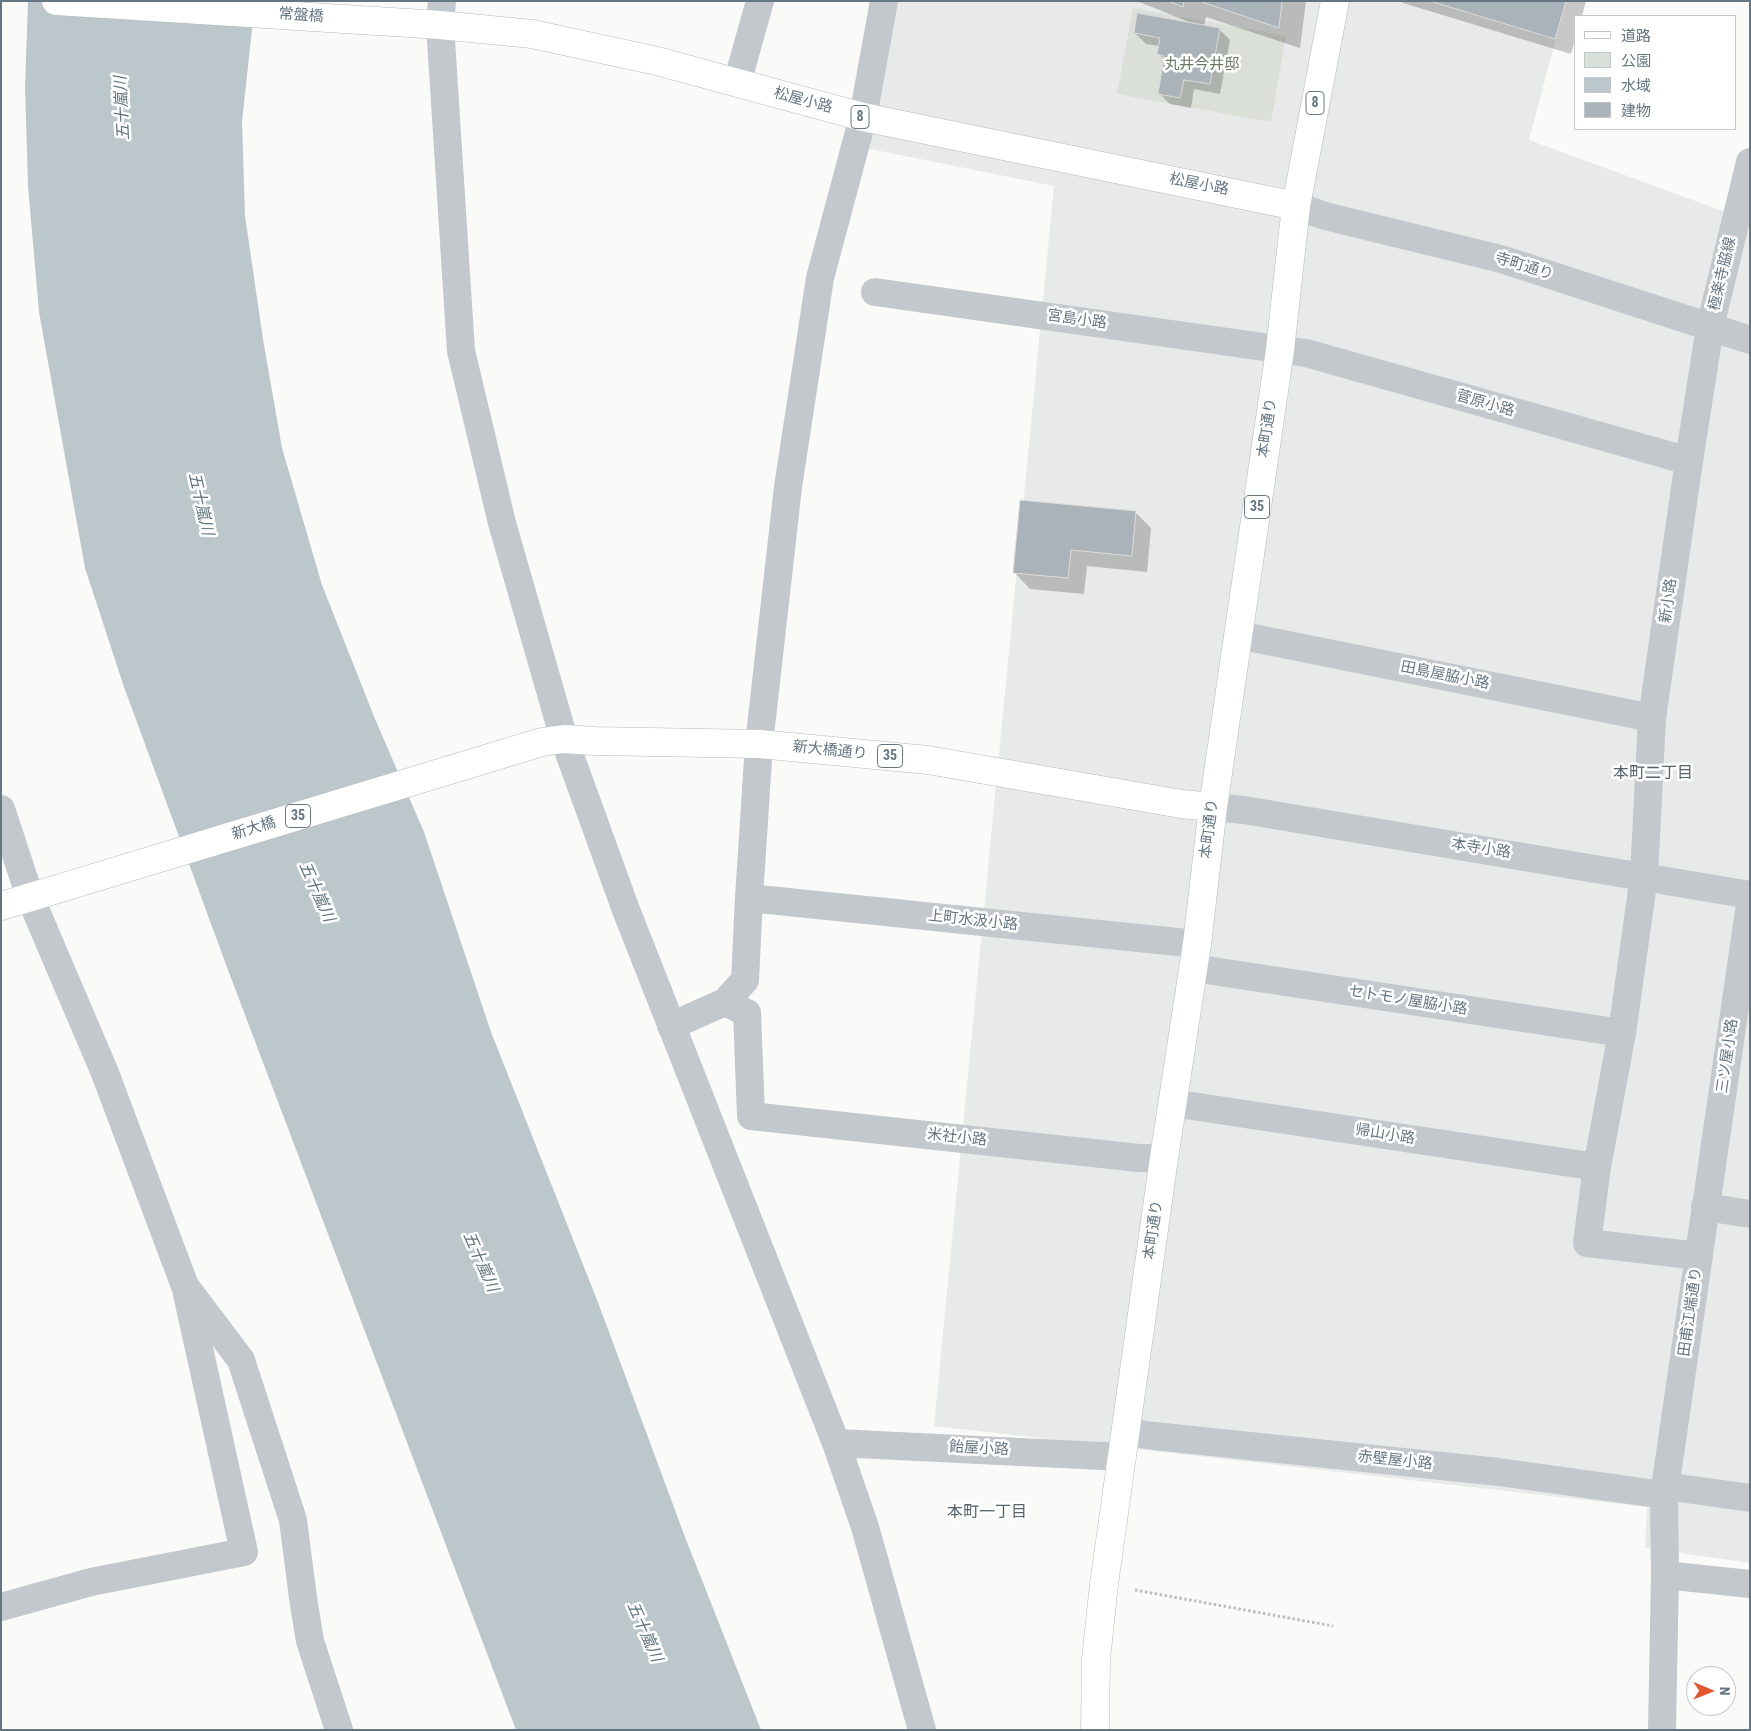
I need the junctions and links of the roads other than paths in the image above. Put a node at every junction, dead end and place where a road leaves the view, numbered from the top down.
1 (56, 1) edge
2 (760, 1) edge
3 (884, 1) edge
4 (1335, 1) edge
5 (436, 17) edge
6 (737, 83) junction
7 (863, 117) junction
8 (1750, 162) edge
9 (1296, 206) junction
10 (875, 292) dead end
11 (1710, 327) junction
12 (1750, 340) edge
13 (1280, 350) junction
14 (1690, 462) junction
15 (1238, 635) junction
16 (1652, 718) junction
17 (553, 740) junction
18 (759, 744) junction
19 (1213, 807) junction
20 (1, 809) edge
21 (1644, 876) junction
22 (43, 893) junction
23 (1750, 895) edge
24 (749, 898) junction
25 (1750, 904) edge
26 (1, 906) edge
27 (1195, 956) junction
28 (724, 1002) junction
29 (671, 1026) junction
30 (1622, 1034) junction
31 (1172, 1103) junction
32 (1164, 1158) junction
33 (1597, 1167) junction
34 (1706, 1208) junction
35 (1750, 1214) edge
36 (1699, 1256) junction
37 (185, 1286) junction
38 (836, 1443) junction
39 (1124, 1444) junction
40 (1665, 1490) junction
41 (1750, 1498) edge
42 (1665, 1574) junction
43 (1750, 1584) edge
44 (1, 1607) edge
45 (339, 1730) edge
46 (922, 1730) edge
47 (1096, 1730) edge
48 (1662, 1730) edge

1 - 5 main road, 常盤橋 / 8
2 - 6 street
3 - 7 street
4 - 9 main road, 本町通り / 8
5 - 6 main road, 松屋小路 / 8
5 - 17 street
6 - 7 main road, 松屋小路 / 8
7 - 9 main road, 松屋小路 / 8
7 - 18 street
8 - 11 street, 極楽寺脇線
9 - 11 street, 寺町通り
9 - 13 main road, 本町通り / 35
10 - 13 street, 宮島小路
11 - 12 street, 寺町通り
11 - 14 street, 新小路
13 - 14 street, 菅原小路
13 - 15 main road, 本町通り / 35
14 - 16 street, 新小路
15 - 16 street, 田島屋脇小路
15 - 19 main road, 本町通り / 35
16 - 21 street, 新小路
17 - 18 main road, 新大橋通り / 35
17 - 22 main road, 新大橋 / 35
17 - 29 street
18 - 19 main road, 新大橋通り / 35
18 - 24 street
19 - 21 street, 本寺小路
19 - 27 main road, 本町通り
20 - 22 street
21 - 23 street, 本寺小路
21 - 30 street, 田甫江端通り
22 - 26 main road, 35
22 - 37 street
24 - 27 street, 上町水汲小路
24 - 28 street
25 - 34 street, 三ツ屋小路
27 - 30 street, セトモノ屋脇小路
27 - 31 main road, 本町通り
28 - 29 street
28 - 32 street, 米社小路
29 - 38 street
30 - 33 street, 田甫江端通り
31 - 32 main road, 本町通り
31 - 33 street, 帰山小路
32 - 39 main road, 本町通り
33 - 36 street, 田甫江端通り
34 - 35 street
34 - 36 street, 三ツ屋小路
36 - 40 street, 田甫江端通り
37 - 44 street
37 - 45 street
38 - 39 street, 飴屋小路
38 - 46 street
39 - 40 street, 赤壁屋小路
39 - 47 main road, 本町通り
40 - 41 street, 赤壁屋小路
40 - 42 street, 田甫江端通り
42 - 43 street
42 - 48 street, 田甫江端通り

